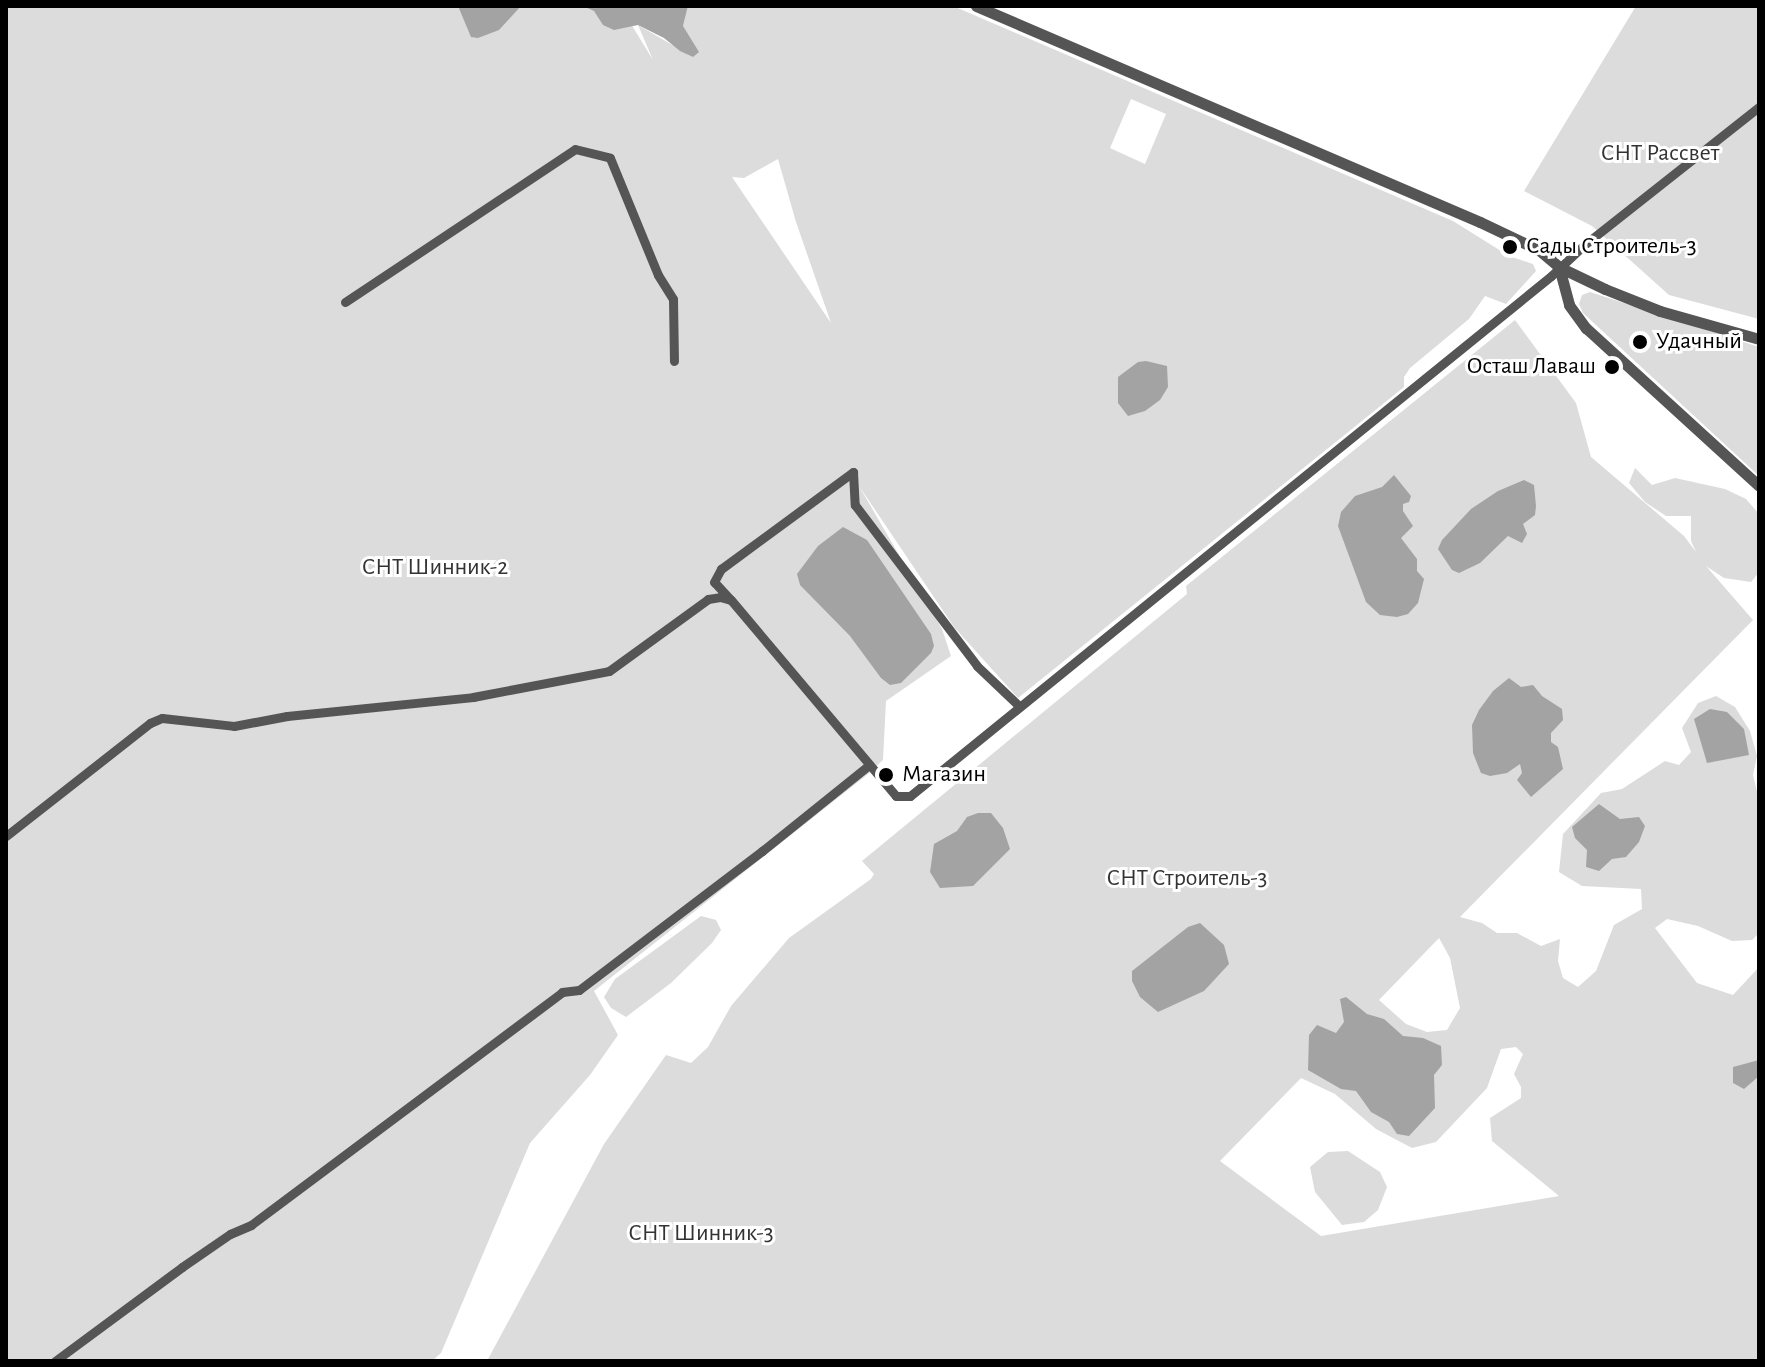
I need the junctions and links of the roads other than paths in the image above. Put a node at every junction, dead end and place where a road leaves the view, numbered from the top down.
1 (976, 6) edge
2 (1759, 107) edge
3 (1559, 267) junction
4 (345, 302) dead end
5 (1759, 339) edge
6 (674, 361) dead end
7 (1759, 486) edge
8 (731, 600) junction
9 (1018, 705) junction
10 (869, 765) junction
11 (6, 836) edge
12 (55, 1361) edge

1 - 3 street
2 - 3 street
3 - 5 street
3 - 7 street
3 - 9 street
4 - 6 street
8 - 9 street
8 - 10 street
8 - 11 street
9 - 10 street
10 - 12 street

